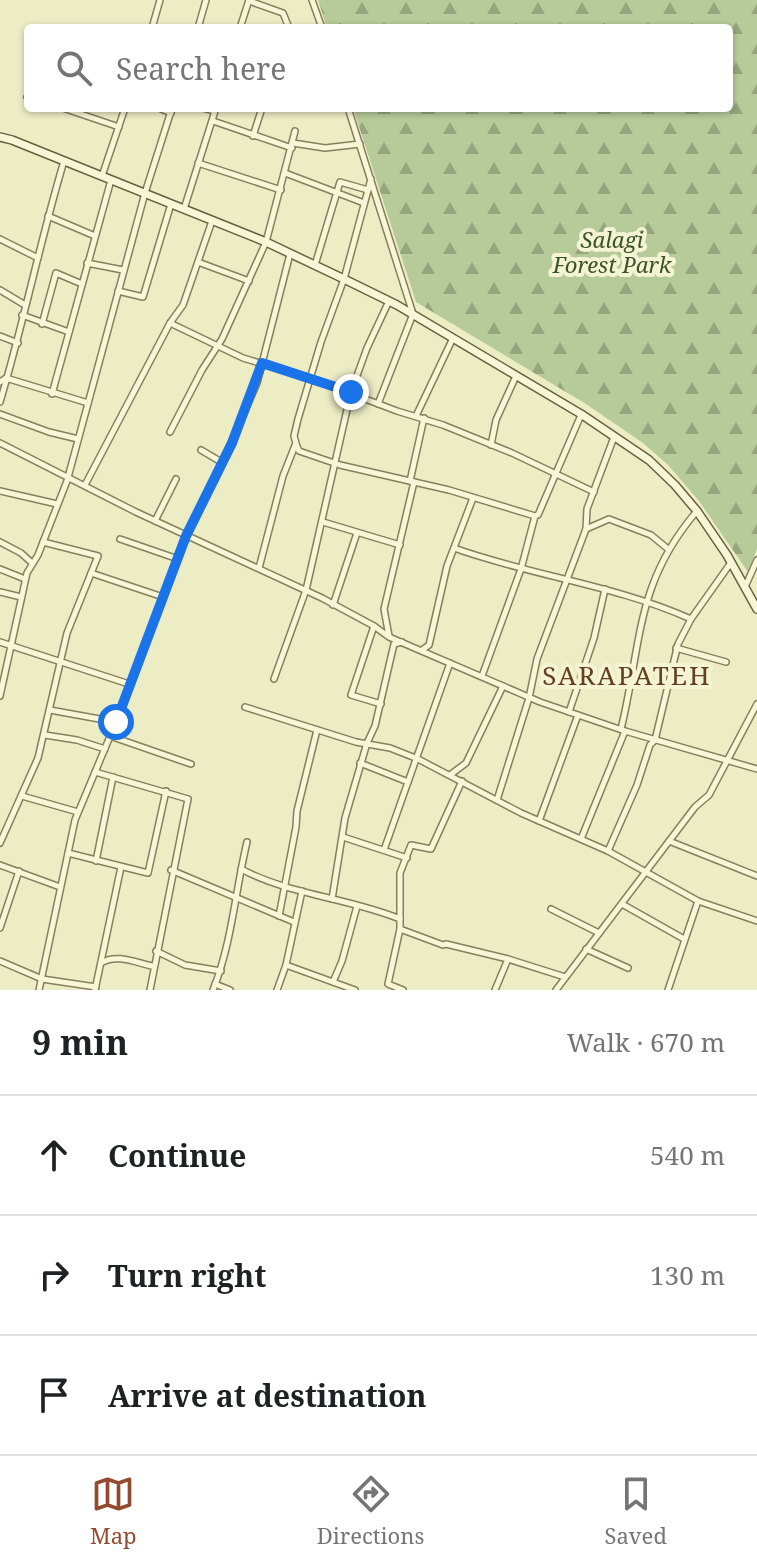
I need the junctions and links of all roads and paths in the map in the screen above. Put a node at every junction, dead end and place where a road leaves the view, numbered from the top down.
1 (160, 0) edge
2 (206, 0) edge
3 (249, 0) edge
4 (312, 0) edge
5 (153, 24) edge
6 (199, 24) edge
7 (241, 24) edge
8 (287, 24) edge
9 (321, 24) edge
10 (75, 112) edge
11 (124, 112) edge
12 (171, 112) edge
13 (215, 112) edge
14 (261, 112) edge
15 (349, 112) edge
16 (213, 121) junction
17 (119, 127) junction
18 (295, 131) dead end
19 (253, 136) junction
20 (0, 137) edge
21 (360, 144) junction
22 (292, 146) junction
23 (64, 161) junction
24 (198, 163) junction
25 (285, 173) junction
26 (102, 176) junction
27 (371, 179) junction
28 (111, 180) junction
29 (281, 190) junction
30 (368, 190) junction
31 (145, 193) junction
32 (336, 193) junction
33 (364, 203) junction
34 (171, 204) junction
35 (184, 209) junction
36 (48, 216) junction
37 (212, 221) junction
38 (95, 236) junction
39 (0, 239) edge
40 (266, 242) junction
41 (290, 254) junction
42 (38, 258) junction
43 (198, 262) junction
44 (87, 263) junction
45 (315, 266) junction
46 (123, 270) junction
47 (344, 279) junction
48 (249, 281) junction
49 (82, 284) junction
50 (0, 290) edge
51 (118, 291) junction
52 (389, 301) junction
53 (25, 305) junction
54 (413, 314) junction
55 (22, 315) junction
56 (170, 323) junction
57 (42, 324) junction
58 (69, 332) junction
59 (0, 336) edge
60 (453, 338) junction
61 (18, 343) junction
62 (217, 347) junction
63 (262, 363) junction
64 (516, 376) junction
65 (310, 378) junction
66 (3, 380) edge
67 (351, 392) junction
68 (52, 394) junction
69 (0, 402) edge
70 (88, 403) junction
71 (378, 404) junction
72 (0, 414) edge
73 (581, 414) junction
74 (416, 416) junction
75 (424, 418) junction
76 (170, 432) dead end
77 (614, 437) junction
78 (78, 439) junction
79 (0, 443) edge
80 (296, 443) junction
81 (491, 445) junction
82 (201, 450) dead end
83 (223, 463) junction
84 (334, 463) junction
85 (557, 473) junction
86 (68, 477) junction
87 (176, 479) dead end
88 (412, 481) junction
89 (85, 485) junction
90 (0, 491) edge
91 (594, 492) junction
92 (473, 498) junction
93 (58, 504) junction
94 (697, 511) junction
95 (535, 516) junction
96 (155, 521) junction
97 (323, 522) junction
98 (586, 529) junction
99 (357, 533) junction
100 (186, 536) junction
101 (120, 539) dead end
102 (0, 542) edge
103 (43, 542) junction
104 (400, 545) junction
105 (454, 548) junction
106 (668, 549) junction
107 (178, 559) junction
108 (757, 560) edge
109 (32, 563) junction
110 (730, 564) junction
111 (259, 568) junction
112 (0, 569) edge
113 (521, 569) junction
114 (91, 573) junction
115 (750, 577) junction
116 (25, 579) junction
117 (567, 579) junction
118 (757, 581) edge
119 (745, 587) junction
120 (605, 589) junction
121 (306, 590) junction
122 (0, 592) edge
123 (21, 597) junction
124 (163, 597) junction
125 (645, 602) junction
126 (333, 605) junction
127 (757, 609) edge
128 (691, 619) junction
129 (374, 626) junction
130 (389, 637) junction
131 (0, 642) edge
132 (402, 642) junction
133 (12, 646) junction
134 (676, 648) junction
135 (421, 650) junction
136 (59, 659) junction
137 (726, 662) dead end
138 (450, 663) junction
139 (481, 676) junction
140 (274, 679) dead end
141 (129, 684) junction
142 (503, 686) junction
143 (528, 695) junction
144 (0, 696) edge
145 (381, 704) junction
146 (757, 704) edge
147 (245, 707) dead end
148 (50, 710) junction
149 (569, 712) junction
150 (578, 715) junction
151 (116, 722) junction
152 (317, 730) junction
153 (623, 730) junction
154 (45, 735) junction
155 (110, 736) junction
156 (655, 740) junction
157 (367, 743) junction
158 (105, 749) junction
159 (418, 759) junction
160 (726, 762) junction
161 (360, 763) junction
162 (191, 764) dead end
163 (757, 769) edge
164 (95, 772) junction
165 (450, 775) junction
166 (113, 777) junction
167 (462, 781) junction
168 (408, 782) junction
169 (166, 791) junction
170 (22, 796) junction
171 (497, 800) junction
172 (78, 812) junction
173 (539, 821) junction
174 (343, 837) junction
175 (581, 839) junction
176 (669, 841) junction
177 (247, 842) dead end
178 (0, 843) edge
179 (384, 850) junction
180 (608, 851) junction
181 (68, 853) junction
182 (407, 858) junction
183 (96, 861) junction
184 (0, 865) edge
185 (121, 867) junction
186 (241, 869) junction
187 (171, 870) junction
188 (19, 871) junction
189 (647, 874) junction
190 (757, 876) edge
191 (286, 886) junction
192 (60, 887) junction
193 (302, 891) junction
194 (235, 897) junction
195 (332, 899) junction
196 (698, 901) junction
197 (622, 904) junction
198 (357, 906) junction
199 (551, 909) dead end
200 (279, 916) junction
201 (400, 919) junction
202 (757, 921) edge
203 (294, 922) junction
204 (0, 928) edge
205 (400, 929) junction
206 (599, 933) junction
207 (684, 939) junction
208 (586, 949) junction
209 (156, 951) junction
210 (508, 959) junction
211 (0, 961) edge
212 (101, 963) junction
213 (286, 965) junction
214 (152, 966) junction
215 (628, 968) dead end
216 (221, 971) junction
217 (41, 977) junction
218 (565, 977) junction
219 (333, 982) junction
220 (214, 987) edge
221 (387, 987) edge
222 (95, 988) edge
223 (350, 989) edge
224 (39, 990) edge
225 (150, 990) edge
226 (230, 990) edge
227 (277, 990) edge
228 (403, 990) edge
229 (495, 990) edge
230 (556, 990) edge
231 (668, 990) edge

1 - 5 street
2 - 6 street
3 - 7 street
3 - 8 street
4 - 9 street
10 - 17 street
11 - 17 street
12 - 31 street
13 - 16 street
14 - 19 street
15 - 21 street
16 - 19 street
16 - 24 street
17 - 26 street
18 - 22 street
19 - 22 street
20 - 23 street
21 - 22 street
21 - 27 street
22 - 25 street
23 - 26 street
23 - 36 street
24 - 29 street
24 - 35 street
25 - 29 street
25 - 32 street
26 - 28 street
27 - 30 street
27 - 54 street
28 - 31 street
28 - 38 street
29 - 40 street
30 - 32 street
30 - 33 street
31 - 34 street
31 - 46 street
32 - 33 street
32 - 45 street
33 - 47 street
34 - 35 street
34 - 51 street
35 - 37 street
36 - 38 street
36 - 42 street
37 - 40 street
37 - 43 street
38 - 44 street
39 - 42 street
40 - 41 street
40 - 48 street
41 - 45 street
41 - 63 street
42 - 53 street
43 - 48 street
43 - 56 street
44 - 46 street
44 - 49 street
45 - 47 street
46 - 51 street
47 - 52 street
47 - 65 street
48 - 62 street
49 - 57 street
49 - 58 street
50 - 53 street
51 - 70 street
52 - 54 street
52 - 67 street
53 - 55 street
54 - 60 street
54 - 71 street
55 - 57 street
55 - 61 street
56 - 62 street
56 - 89 street
57 - 58 street
58 - 68 street
59 - 61 street
60 - 64 street
60 - 74 street
61 - 66 street
62 - 63 street
62 - 76 street
63 - 65 street
63 - 83 street
64 - 73 street
64 - 81 street
65 - 67 street
65 - 80 street
66 - 68 street
66 - 69 street
67 - 71 street
67 - 84 street
68 - 70 street
70 - 78 street
71 - 74 street
72 - 78 street
73 - 77 street
73 - 85 street
74 - 75 street
75 - 81 street
75 - 88 street
77 - 91 street
77 - 94 street
78 - 86 street
79 - 86 street
80 - 84 street
80 - 111 street
81 - 85 street
82 - 83 street
83 - 100 street
84 - 88 street
84 - 97 street
85 - 91 street
85 - 95 street
86 - 89 street
86 - 93 street
87 - 96 street
88 - 92 street
88 - 104 street
89 - 96 street
90 - 93 street
91 - 98 street
92 - 95 street
92 - 105 street
93 - 103 street
94 - 106 street
94 - 110 street
95 - 113 street
96 - 100 street
97 - 99 street
97 - 121 street
98 - 106 street
98 - 117 street
99 - 104 street
99 - 126 street
100 - 107 street
100 - 111 street
101 - 107 street
102 - 109 street
103 - 109 street
103 - 114 street
104 - 130 street
105 - 113 street
105 - 135 street
106 - 125 street
107 - 124 street
108 - 115 street
109 - 116 street
110 - 119 street
110 - 128 street
111 - 121 street
112 - 116 street
113 - 117 street
113 - 139 street
114 - 124 street
114 - 136 street
115 - 118 street
115 - 119 street
116 - 123 street
117 - 120 street
117 - 143 street
119 - 127 street
120 - 125 street
120 - 149 street
121 - 126 street
121 - 140 street
122 - 123 street
123 - 133 street
124 - 141 street
125 - 128 street
125 - 153 street
126 - 129 street
128 - 134 street
129 - 130 street
129 - 145 street
130 - 132 street
131 - 133 street
132 - 135 street
132 - 145 street
133 - 136 street
133 - 144 street
134 - 137 street
134 - 156 street
135 - 138 street
136 - 141 street
136 - 148 street
138 - 139 street
138 - 159 street
139 - 142 street
141 - 151 street
142 - 143 street
142 - 165 street
143 - 149 street
143 - 171 street
145 - 157 street
146 - 160 street
147 - 152 street
148 - 151 street
148 - 154 street
149 - 150 street
150 - 153 street
150 - 173 street
151 - 155 street
152 - 157 street
152 - 191 street
153 - 156 street
153 - 175 street
154 - 158 street
154 - 170 street
155 - 158 street
155 - 162 street
156 - 160 street
156 - 180 street
157 - 159 street
157 - 161 street
158 - 164 street
159 - 165 street
159 - 168 street
160 - 163 street
160 - 176 street
161 - 168 street
161 - 174 street
164 - 166 street
164 - 172 street
165 - 167 street
166 - 169 street
166 - 183 street
167 - 171 street
167 - 182 street
168 - 179 street
169 - 185 street
169 - 187 street
170 - 172 street
170 - 178 street
171 - 173 street
172 - 181 street
173 - 175 street
174 - 179 street
174 - 195 street
175 - 180 street
176 - 189 street
176 - 190 street
177 - 186 street
179 - 182 street
180 - 189 street
181 - 183 street
181 - 192 street
182 - 201 street
183 - 185 street
184 - 188 street
185 - 212 street
186 - 191 street
186 - 194 street
187 - 194 street
187 - 209 street
188 - 192 street
188 - 204 street
189 - 196 street
189 - 197 street
191 - 193 street
191 - 200 street
192 - 217 street
193 - 195 street
193 - 203 street
194 - 200 street
194 - 216 street
195 - 198 street
196 - 202 street
196 - 207 street
197 - 206 street
197 - 207 street
198 - 201 street
198 - 219 street
199 - 206 street
200 - 203 street
201 - 205 street
203 - 213 street
205 - 210 street
205 - 221 street
206 - 208 street
207 - 231 street
208 - 215 street
208 - 218 street
209 - 214 street
209 - 216 street
210 - 218 street
210 - 229 street
211 - 217 street
212 - 214 street
212 - 222 street
213 - 219 street
213 - 227 street
214 - 225 street
216 - 220 street
217 - 222 street
217 - 224 street
218 - 230 street
219 - 223 street
220 - 226 street
221 - 228 street

